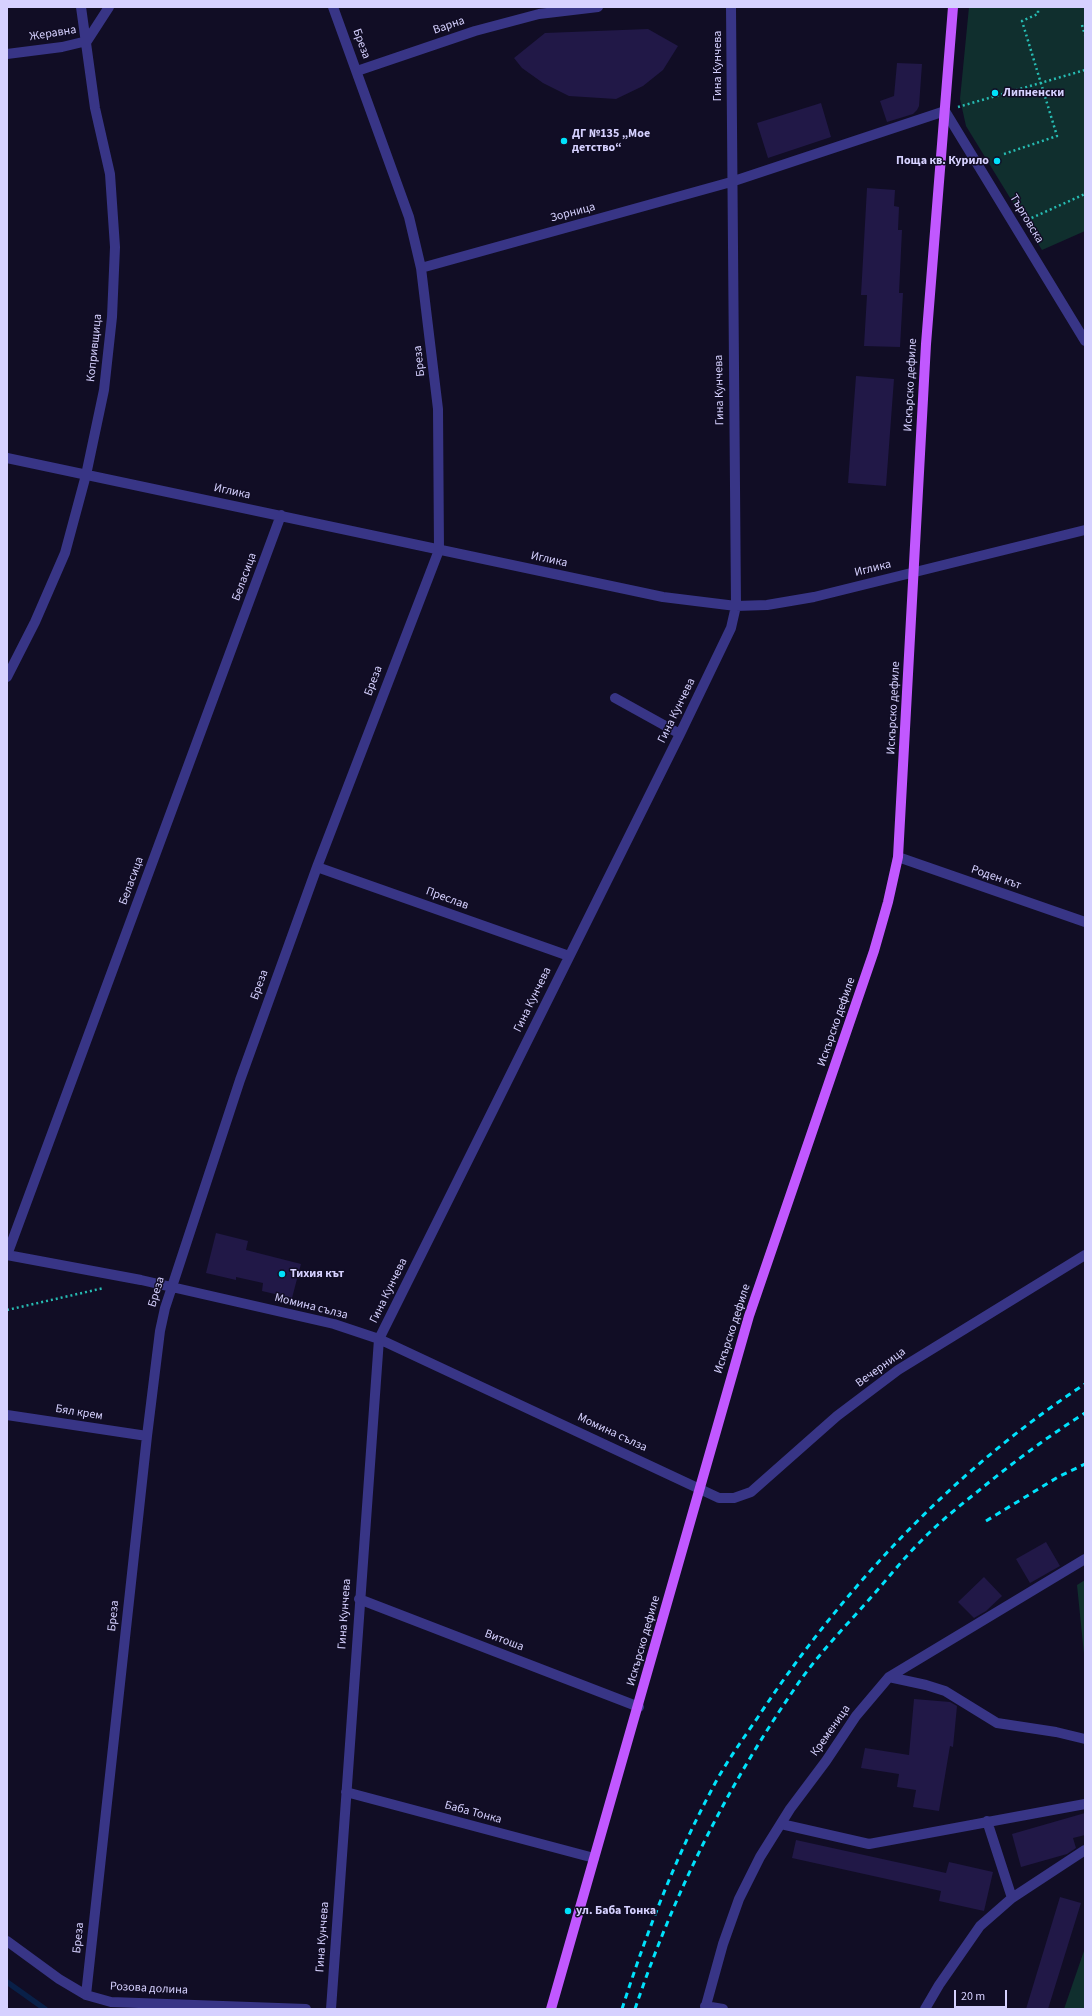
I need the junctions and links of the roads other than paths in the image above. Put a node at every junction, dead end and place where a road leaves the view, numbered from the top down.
1 (81, 7) edge
2 (109, 7) edge
3 (333, 7) edge
4 (598, 7) edge
5 (730, 7) edge
6 (952, 7) edge
7 (87, 41) junction
8 (7, 54) edge
9 (357, 71) junction
10 (944, 111) junction
11 (731, 182) junction
12 (421, 268) junction
13 (1085, 341) edge
14 (7, 458) edge
15 (86, 475) junction
16 (281, 516) junction
17 (1085, 530) edge
18 (439, 550) junction
19 (915, 572) junction
20 (736, 606) junction
21 (7, 677) edge
22 (615, 698) dead end
23 (680, 734) junction
24 (898, 858) junction
25 (317, 867) junction
26 (1085, 922) edge
27 (569, 956) junction
28 (7, 1255) edge
29 (1085, 1255) edge
30 (172, 1288) junction
31 (379, 1339) junction
32 (7, 1415) edge
33 (147, 1436) junction
34 (700, 1489) junction
35 (1085, 1559) edge
36 (359, 1599) junction
37 (890, 1677) junction
38 (638, 1707) junction
39 (1085, 1739) edge
40 (346, 1792) junction
41 (1085, 1804) edge
42 (987, 1821) junction
43 (781, 1824) junction
44 (1085, 1850) edge
45 (594, 1858) junction
46 (1012, 1898) junction
47 (7, 1941) edge
48 (86, 1995) junction
49 (705, 2008) edge
50 (306, 2009) edge
51 (331, 2009) edge
52 (551, 2009) edge
53 (723, 2009) edge
54 (925, 2009) edge

1 - 7 street, Копривщица
2 - 7 street, Жеравна
3 - 9 street, Бреза
4 - 9 street, Варна
5 - 11 street, Гина Кунчева
6 - 10 main road, Искърско дефиле
7 - 8 street, Жеравна
7 - 15 street, Копривщица
9 - 12 street, Бреза
10 - 11 street, Зорница
10 - 13 street, Търговска
10 - 19 main road, Искърско дефиле
11 - 12 street, Зорница
11 - 20 street, Гина Кунчева
12 - 18 street, Бреза
14 - 15 street, Иглика
15 - 16 street, Иглика
15 - 21 street, Копривщица
16 - 18 street, Иглика
16 - 28 street, Беласица
17 - 19 street, Иглика
18 - 20 street, Иглика
18 - 25 street, Бреза
19 - 20 street, Иглика
19 - 24 main road, Искърско дефиле
20 - 23 street, Гина Кунчева
22 - 23 street
23 - 27 street, Гина Кунчева
24 - 26 street, Роден кът
24 - 34 main road, Искърско дефиле
25 - 27 street, Преслав
25 - 30 street, Бреза
27 - 31 street, Гина Кунчева
28 - 30 street, Момина сълза
29 - 34 street, Вечерница
30 - 31 street, Момина сълза
30 - 33 street, Бреза
31 - 34 street, Момина сълза
31 - 36 street, Гина Кунчева
32 - 33 street, Бял крем
33 - 48 street, Бреза
34 - 38 main road, Искърско дефиле
35 - 37 street, Кременица
36 - 38 street, Витоша
36 - 40 street, Гина Кунчева
37 - 39 street
37 - 43 street, Кременица
38 - 45 main road, Искърско дефиле
40 - 45 street, Баба Тонка
40 - 51 street, Гина Кунчева
41 - 42 street
42 - 43 street
42 - 46 street
43 - 49 street, Кременица
44 - 46 street
45 - 52 main road, Искърско дефиле
46 - 54 street
47 - 48 street, Розова долина
48 - 50 street, Розова долина
49 - 53 street

